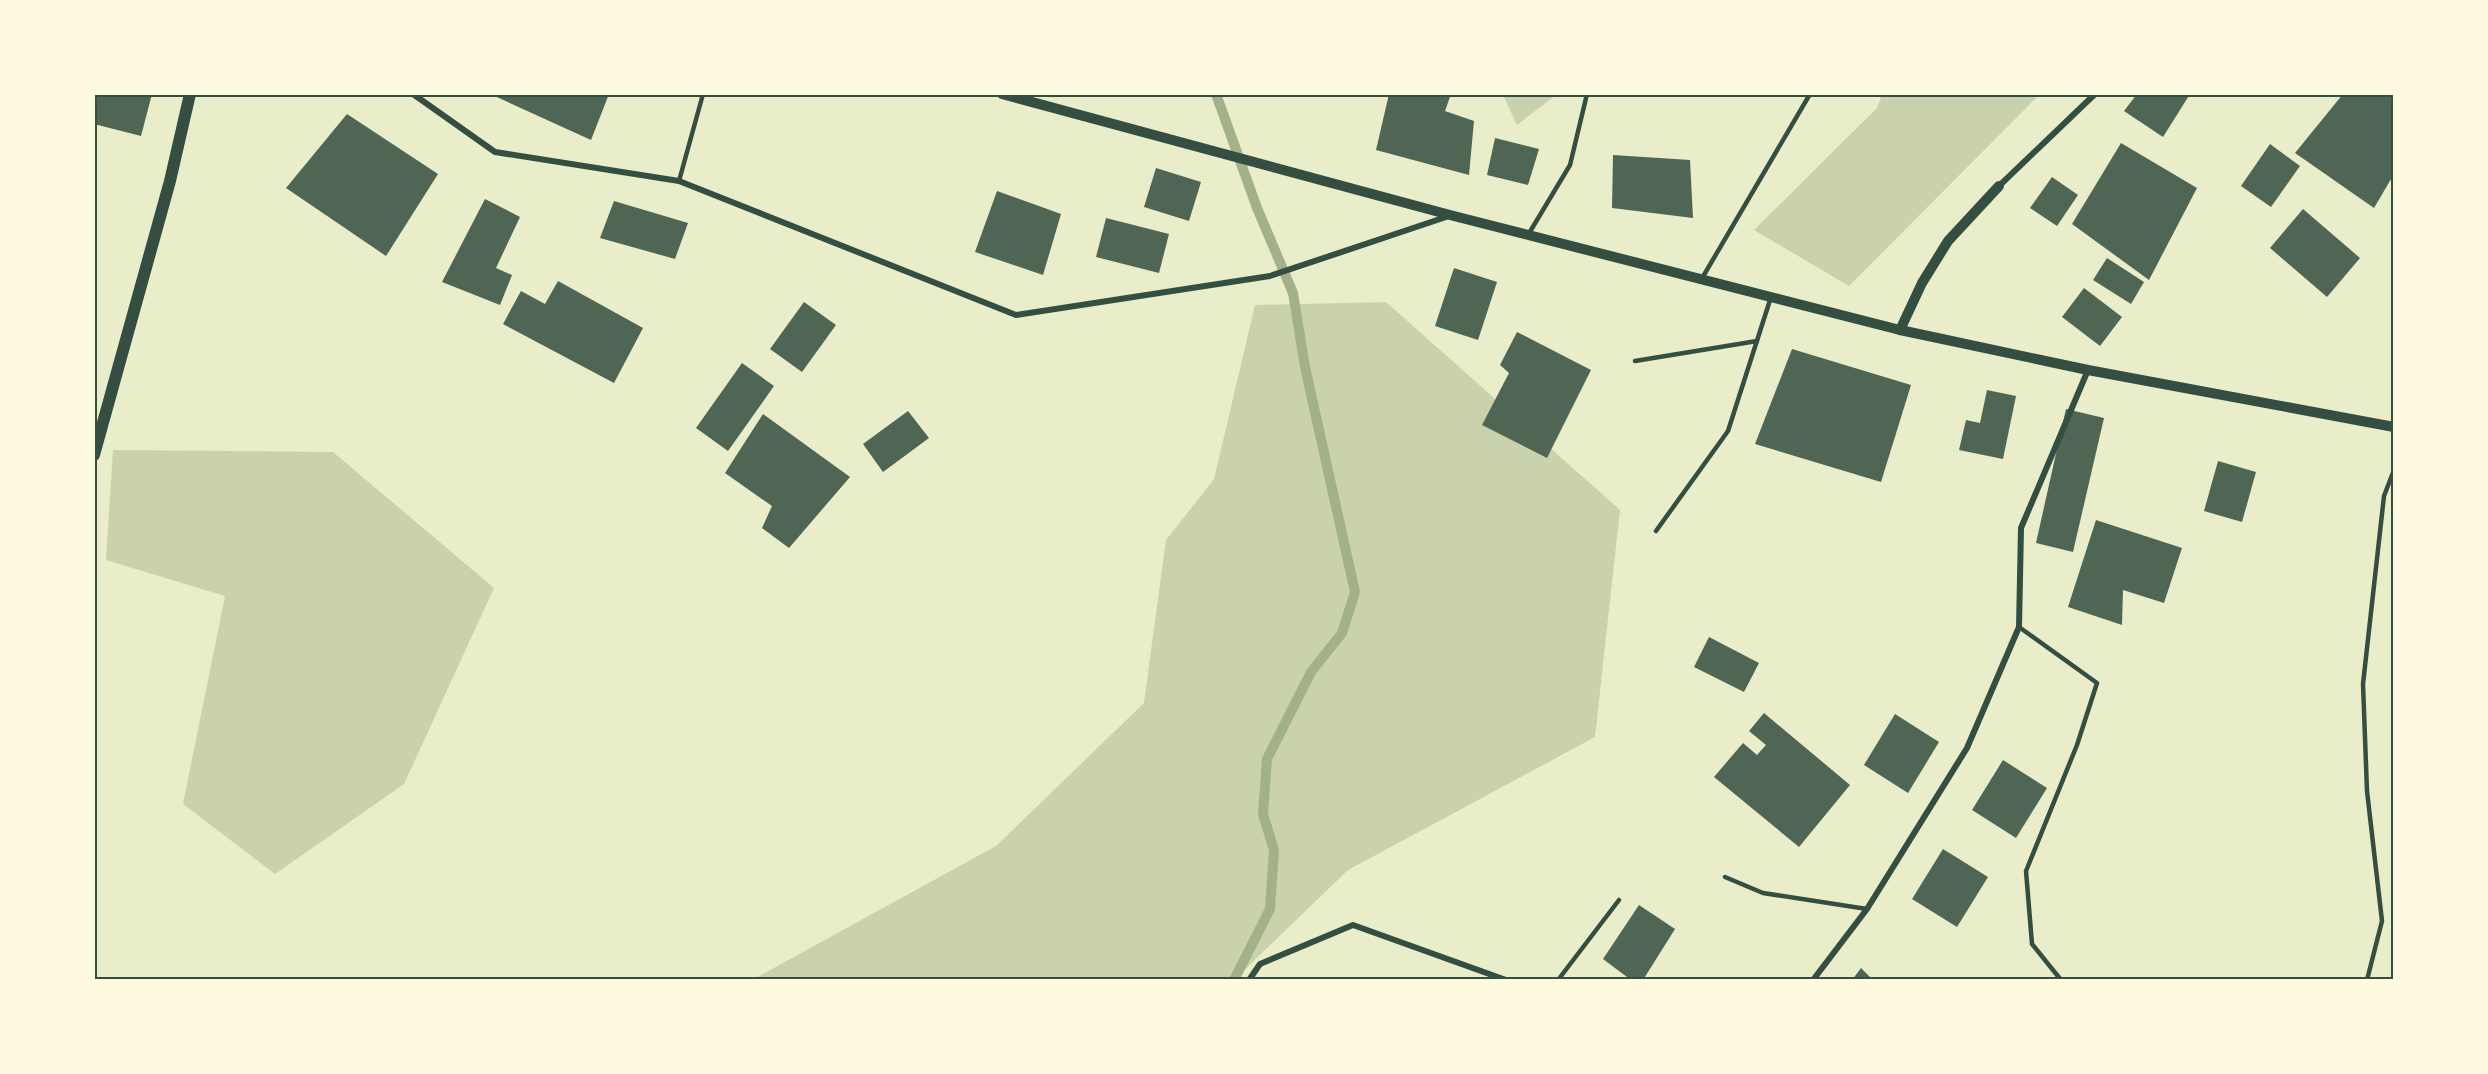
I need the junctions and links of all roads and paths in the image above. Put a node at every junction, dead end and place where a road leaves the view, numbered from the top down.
1 (190, 94) edge
2 (413, 94) edge
3 (704, 94) edge
4 (1002, 94) edge
5 (1587, 94) edge
6 (1810, 94) edge
7 (2095, 94) edge
8 (679, 181) junction
9 (1999, 186) joint
10 (1450, 215) junction
11 (1528, 235) junction
12 (1701, 280) junction
13 (1771, 297) junction
14 (1900, 330) junction
15 (1757, 341) junction
16 (1635, 361) dead end
17 (2088, 370) junction
18 (2394, 427) edge
19 (94, 455) edge
20 (2394, 470) edge
21 (1656, 531) dead end
22 (2019, 627) junction
23 (1725, 878) dead end
24 (1619, 900) dead end
25 (1868, 909) junction
26 (1250, 980) edge
27 (1506, 980) edge
28 (1558, 980) edge
29 (1814, 980) edge
30 (2061, 980) edge
31 (2367, 980) edge

1 - 19 main road
2 - 8 street
3 - 8 lane
4 - 10 street
5 - 11 lane
6 - 12 lane
7 - 9 street
8 - 10 street
9 - 14 street
10 - 11 street
11 - 12 street
12 - 13 street
13 - 14 street
13 - 15 lane
14 - 17 street
15 - 16 lane
15 - 21 lane
17 - 18 street
17 - 22 street
20 - 31 lane
22 - 25 street
22 - 30 lane
23 - 25 lane
24 - 28 lane
25 - 29 street
26 - 27 street

